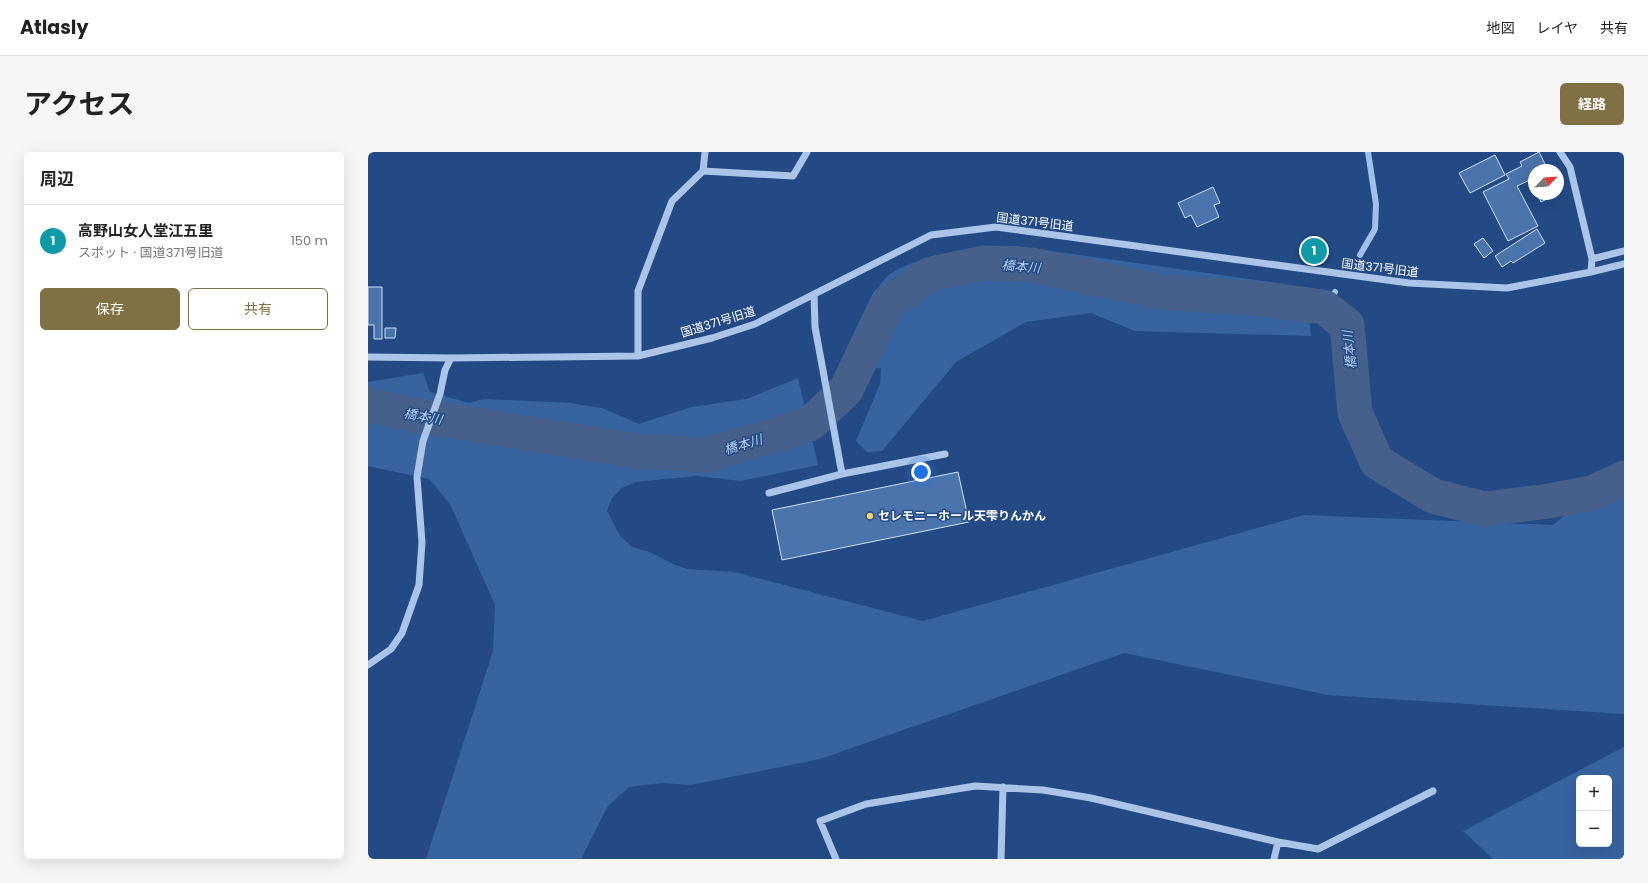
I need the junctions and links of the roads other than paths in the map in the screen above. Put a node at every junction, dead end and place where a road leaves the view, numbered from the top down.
1 (705, 152) edge
2 (807, 152) edge
3 (1560, 152) edge
4 (703, 171) junction
5 (1624, 251) edge
6 (1592, 259) junction
7 (1624, 264) edge
8 (1591, 272) junction
9 (814, 295) junction
10 (638, 356) junction
11 (368, 357) edge
12 (451, 358) junction
13 (945, 454) dead end
14 (842, 474) junction
15 (769, 493) dead end
16 (368, 665) edge
17 (1003, 788) junction
18 (1433, 791) dead end
19 (1278, 842) junction
20 (836, 859) edge
21 (1001, 859) edge
22 (1274, 859) edge

1 - 4 street
2 - 4 street
3 - 6 street
4 - 10 street
5 - 6 street
6 - 8 street
7 - 8 street, 国道371号旧道
8 - 9 street, 国道371号旧道
9 - 10 street, 国道371号旧道
9 - 14 street
10 - 12 street, 国道371号旧道
11 - 12 street, 国道371号旧道
12 - 16 street
13 - 14 street
14 - 15 street
17 - 19 street
17 - 20 street
17 - 21 street
18 - 19 street
19 - 22 street

